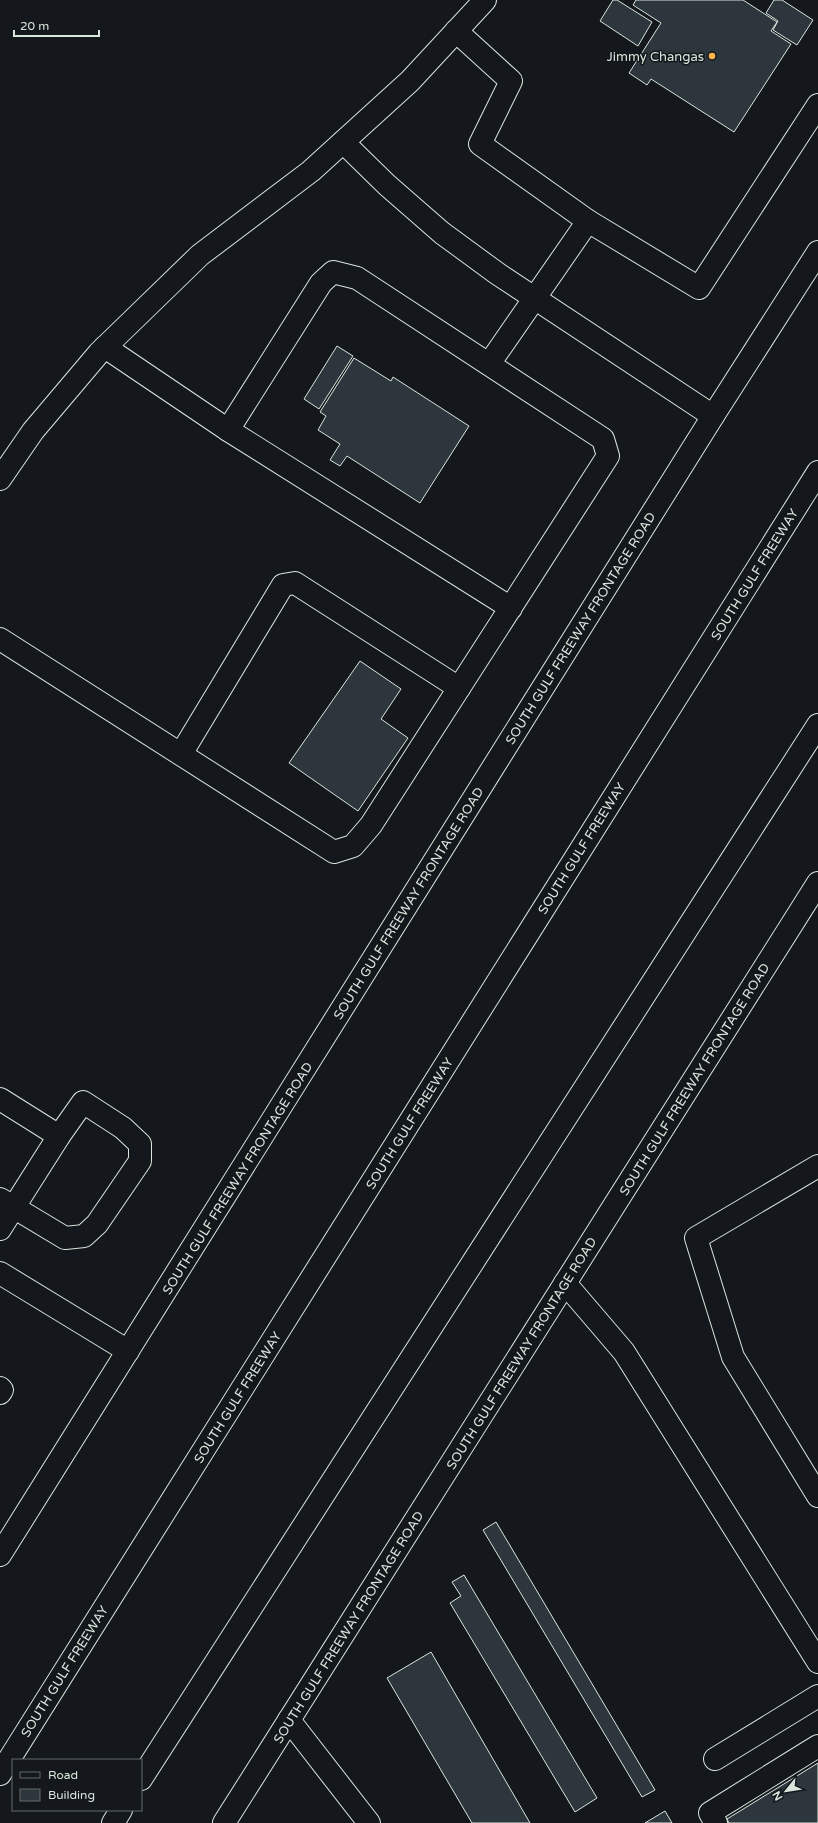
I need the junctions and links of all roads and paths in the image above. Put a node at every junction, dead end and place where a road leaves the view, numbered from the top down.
1 (485, 0) edge
2 (456, 31) junction
3 (818, 105) edge
4 (343, 142) junction
5 (588, 221) junction
6 (818, 252) edge
7 (535, 299) junction
8 (105, 347) junction
9 (489, 364) junction
10 (713, 416) junction
11 (228, 430) junction
12 (818, 472) edge
13 (0, 479) edge
14 (511, 608) junction
15 (0, 639) edge
16 (459, 688) junction
17 (818, 725) edge
18 (181, 754) junction
19 (816, 889) edge
20 (0, 1099) edge
21 (59, 1136) junction
22 (818, 1166) edge
23 (7, 1203) edge
24 (0, 1229) edge
25 (0, 1273) edge
26 (565, 1283) junction
27 (128, 1351) junction
28 (0, 1388) edge
29 (0, 1393) edge
30 (818, 1496) edge
31 (0, 1555) edge
32 (818, 1662) edge
33 (818, 1696) edge
34 (289, 1720) junction
35 (818, 1746) edge
36 (715, 1759) dead end
37 (0, 1774) edge
38 (142, 1777) edge
39 (120, 1811) edge
40 (113, 1823) edge
41 (224, 1823) edge
42 (369, 1823) edge
43 (716, 1823) edge

1 - 2 main road
2 - 4 main road
2 - 5 main road
3 - 5 main road
4 - 7 main road
4 - 8 main road
5 - 7 main road
6 - 10 main road, SOUTH GULF FREEWAY FRONTAGE ROAD
7 - 9 main road
7 - 10 main road
8 - 11 main road
8 - 13 main road
9 - 11 main road
9 - 14 main road
10 - 27 main road, SOUTH GULF FREEWAY FRONTAGE ROAD
11 - 14 main road
12 - 37 main road, SOUTH GULF FREEWAY
14 - 16 main road
15 - 18 main road
16 - 18 main road
16 - 18 main road
17 - 38 main road
19 - 26 main road, SOUTH GULF FREEWAY FRONTAGE ROAD
20 - 21 main road
21 - 23 main road
21 - 23 main road
22 - 30 main road
23 - 24 main road
25 - 27 main road
26 - 32 main road
26 - 34 main road, SOUTH GULF FREEWAY FRONTAGE ROAD
27 - 31 main road, SOUTH GULF FREEWAY FRONTAGE ROAD
28 - 29 main road
33 - 36 main road
34 - 41 main road, SOUTH GULF FREEWAY FRONTAGE ROAD
34 - 42 main road
35 - 43 main road
39 - 40 main road

